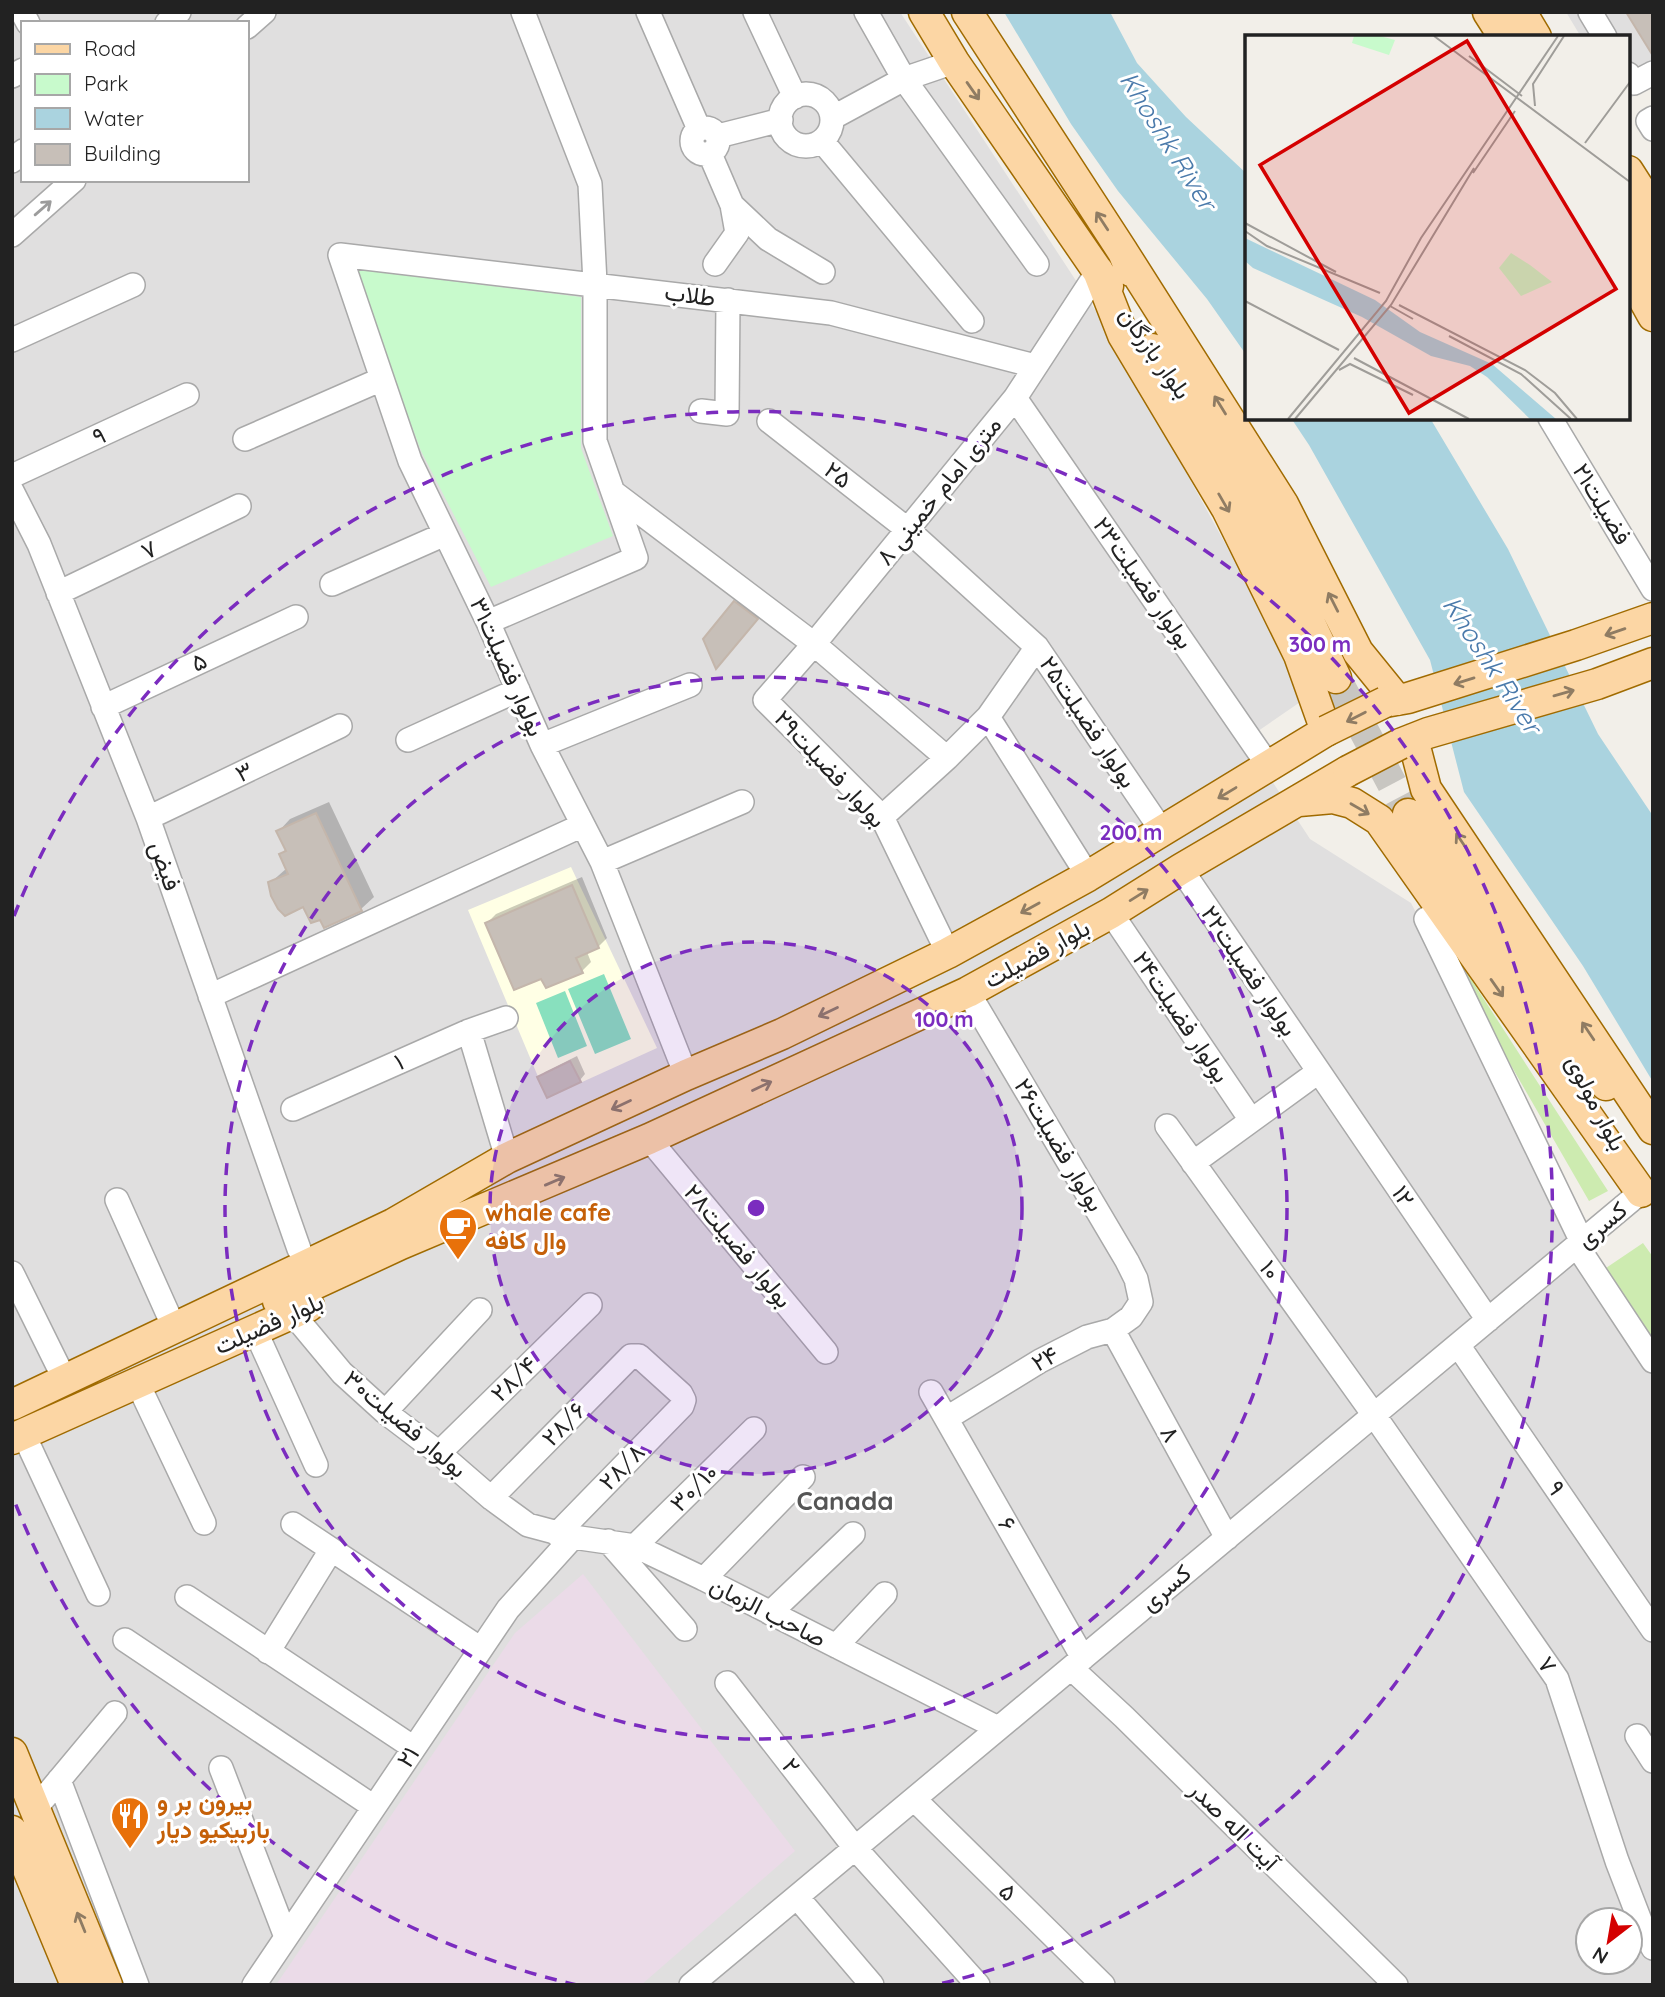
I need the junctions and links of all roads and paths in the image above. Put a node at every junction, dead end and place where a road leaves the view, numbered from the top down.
1 (264, 12) edge
2 (523, 12) edge
3 (648, 12) edge
4 (755, 12) edge
5 (866, 12) edge
6 (924, 12) edge
7 (967, 12) edge
8 (1488, 12) edge
9 (1521, 12) edge
10 (1590, 12) edge
11 (248, 26) edge
12 (1503, 35) edge
13 (1535, 35) edge
14 (1604, 35) edge
15 (954, 62) junction
16 (1653, 73) edge
17 (1630, 77) edge
18 (904, 79) junction
19 (795, 97) junction
20 (832, 118) junction
21 (1653, 118) edge
22 (781, 120) junction
23 (1653, 129) edge
24 (709, 140) junction
25 (822, 141) junction
26 (1630, 174) edge
27 (72, 182) edge
28 (732, 205) junction
29 (1630, 209) edge
30 (1653, 210) edge
31 (737, 233) junction
32 (12, 235) edge
33 (768, 239) junction
34 (1630, 239) edge
35 (1653, 247) edge
36 (1122, 252) junction
37 (340, 255) joint
38 (715, 264) dead end
39 (1037, 264) dead end
40 (1098, 271) junction
41 (822, 272) dead end
42 (1630, 275) edge
43 (1653, 279) edge
44 (595, 283) junction
45 (133, 285) dead end
46 (728, 300) junction
47 (1653, 316) edge
48 (972, 321) dead end
49 (12, 340) edge
50 (1035, 366) junction
51 (382, 379) junction
52 (187, 395) dead end
53 (1015, 398) junction
54 (701, 411) dead end
55 (1198, 414) junction
56 (1551, 420) edge
57 (769, 421) dead end
58 (245, 439) dead end
59 (12, 476) edge
60 (12, 491) edge
61 (613, 492) junction
62 (239, 506) dead end
63 (907, 529) junction
64 (445, 534) junction
65 (332, 584) dead end
66 (1653, 589) edge
67 (58, 593) junction
68 (296, 617) dead end
69 (1653, 618) edge
70 (488, 622) junction
71 (814, 644) junction
72 (1037, 647) junction
73 (1653, 663) edge
74 (1336, 678) tunnel mouth
75 (690, 685) dead end
76 (519, 690) junction
77 (765, 700) joint
78 (1396, 700) junction
79 (103, 707) junction
80 (988, 717) junction
81 (341, 726) dead end
82 (1326, 731) junction
83 (1414, 739) junction
84 (408, 740) dead end
85 (542, 746) junction
86 (947, 758) junction
87 (1270, 768) junction
88 (1295, 801) junction
89 (742, 802) dead end
90 (1408, 814) tunnel mouth
91 (882, 817) junction
92 (148, 818) junction
93 (583, 825) junction
94 (1163, 831) junction
95 (602, 862) junction
96 (1181, 869) junction
97 (1088, 876) junction
98 (1111, 913) junction
99 (1426, 919) dead end
100 (948, 953) junction
101 (968, 992) junction
102 (210, 996) junction
103 (506, 1018) dead end
104 (469, 1031) junction
105 (782, 1034) junction
106 (1564, 1040) junction
107 (797, 1070) junction
108 (1318, 1073) junction
109 (685, 1076) junction
110 (293, 1109) dead end
111 (1251, 1120) junction
112 (1167, 1126) dead end
113 (1653, 1129) edge
114 (1653, 1138) edge
115 (649, 1139) junction
116 (507, 1158) junction
117 (1193, 1163) junction
118 (520, 1196) junction
119 (117, 1200) dead end
120 (1647, 1200) edge
121 (397, 1234) junction
122 (1579, 1244) junction
123 (299, 1250) junction
124 (12, 1273) edge
125 (1141, 1303) joint
126 (590, 1305) dead end
127 (480, 1310) dead end
128 (292, 1313) junction
129 (168, 1314) junction
130 (1488, 1320) junction
131 (1112, 1330) junction
132 (255, 1331) junction
133 (1458, 1345) junction
134 (827, 1352) dead end
135 (639, 1356) joint
136 (1653, 1361) edge
137 (58, 1366) junction
138 (136, 1382) junction
139 (12, 1386) edge
140 (931, 1392) dead end
141 (12, 1405) edge
142 (385, 1412) junction
143 (1374, 1415) junction
144 (947, 1418) junction
145 (754, 1429) dead end
146 (16, 1432) edge
147 (439, 1453) junction
148 (316, 1465) dead end
149 (803, 1477) dead end
150 (491, 1498) junction
151 (204, 1523) dead end
152 (293, 1524) dead end
153 (528, 1525) joint
154 (853, 1534) dead end
155 (565, 1535) junction
156 (1227, 1538) junction
157 (608, 1541) junction
158 (635, 1546) junction
159 (331, 1550) junction
160 (704, 1579) junction
161 (98, 1594) dead end
162 (885, 1594) dead end
163 (187, 1597) dead end
164 (769, 1613) junction
165 (685, 1629) dead end
166 (1653, 1630) edge
167 (125, 1640) dead end
168 (836, 1646) junction
169 (481, 1649) junction
170 (268, 1652) junction
171 (1077, 1663) junction
172 (727, 1683) dead end
173 (115, 1713) dead end
174 (998, 1728) junction
175 (1637, 1736) dead end
176 (414, 1748) junction
177 (12, 1753) edge
178 (1653, 1761) edge
179 (221, 1768) dead end
180 (59, 1780) junction
181 (914, 1799) junction
182 (374, 1807) junction
183 (35, 1809) junction
184 (12, 1831) edge
185 (855, 1848) junction
186 (796, 1897) junction
187 (286, 1937) junction
188 (1653, 1948) edge
189 (1099, 1983) edge
190 (106, 1984) edge
191 (76, 1985) edge
192 (137, 1985) edge
193 (254, 1985) edge
194 (691, 1985) edge
195 (872, 1985) edge
196 (978, 1985) edge
197 (1396, 1985) edge

1 - 11 street
2 - 44 street
3 - 24 street
4 - 19 street
5 - 18 street
6 - 15 main road, بلوار بازرگان
36 -> 7 main road, بلوار بازرگان
8 - 12 main road
9 - 13 main road
10 - 14 street
15 - 18 street
15 -> 40 main road, بلوار بازرگان
16 - 17 street
18 - 20 street
18 - 39 street
19 - 20 street
19 - 22 street
20 - 25 street
21 - 23 street
22 - 24 street
22 - 25 street
24 - 28 street
25 - 48 street
26 - 30 main road
32 -> 27 street
28 - 31 street
28 - 33 street
29 - 35 main road
31 - 33 street
31 - 38 street
33 - 41 street
34 - 43 main road
36 - 55 main road, بلوار بازرگان
78 -> 36 main road
37 - 44 street, طلاب
37 - 51 street, بولوار فضیلت۳۱
40 - 50 street, ۸ متری امام خمینی
40 - 55 main road, بلوار بازرگان
40 -> 82 main road
42 - 47 main road
44 - 46 street, طلاب
44 - 61 street
45 - 49 street
46 - 50 street, طلاب
46 - 54 street
50 - 53 street, ۸ متری امام خمینی
51 - 58 street
51 - 64 street, بولوار فضیلت۳۱
52 - 59 street, ۹
53 - 63 street, ۸ متری امام خمینی
53 - 87 street, بولوار فضیلت۲۳
55 - 74 main road
56 - 66 street, فضیلت۲۱
57 - 63 street, ۲۵
60 - 67 street, فیض
61 - 70 street
61 - 71 street
62 - 67 street, ۷
63 - 71 street, ۸ متری امام خمینی
63 - 72 street, ۲۵
64 - 65 street
64 - 70 street, بولوار فضیلت۳۱
67 - 79 street, فیض
68 - 79 street, ۵
69 -> 78 main road, بلوار فضیلت
70 - 76 street, بولوار فضیلت۳۱
71 - 77 street, ۸ متری امام خمینی
71 - 86 street
72 - 80 street
72 - 94 street, بولوار فضیلت۲۵
83 -> 73 main road, بلوار فضیلت
75 - 85 street
76 - 84 street
76 - 85 street, بولوار فضیلت۳۱
77 - 91 street, بولوار فضیلت۲۹
78 -> 82 main road, بلوار فضیلت, bridge
79 - 92 street, فیض
80 - 86 street
80 - 97 street
81 - 92 street, ۳
82 - 87 main road, بلوار فضیلت
83 - 88 main road, بلوار فضیلت, bridge
113 -> 83 main road
85 - 93 street, بولوار فضیلت۳۱
86 - 91 street
87 -> 94 main road, بلوار فضیلت
88 - 96 main road, بلوار فضیلت
88 -> 120 main road
89 - 95 street
90 - 106 main road
91 - 100 street, بولوار فضیلت۲۹
92 - 102 street, فیض
93 - 95 street, بولوار فضیلت۳۱
93 - 102 street
94 - 97 main road, بلوار فضیلت
95 - 109 street, بولوار فضیلت۳۱
98 -> 96 main road, بلوار فضیلت
96 - 108 street, بولوار فضیلت۲۲
97 -> 100 main road, بلوار فضیلت
98 - 101 main road, بلوار فضیلت
98 - 111 street, بولوار فضیلت۲۴
99 - 122 street
100 -> 105 main road, بلوار فضیلت
101 - 107 main road, بلوار فضیلت
101 - 125 street, بولوار فضیلت۲۶
102 - 123 street, فیض
103 - 104 street, ۱
104 - 110 street, ۱
104 - 116 street
105 - 107 main road
105 - 109 main road, بلوار فضیلت
106 - 114 main road, بلوار مولوی
106 - 120 main road, بلوار مولوی
115 -> 107 main road, بلوار فضیلت
108 - 111 street
108 - 130 street, ۱۲
109 -> 116 main road, بلوار فضیلت
111 - 117 street
112 - 117 street, ۱۰
118 -> 115 main road, بلوار فضیلت
115 - 134 street, بولوار فضیلت۲۸
116 - 121 main road, بلوار فضیلت
116 - 123 main road, بلوار فضیلت
117 - 143 street, ۱۰
118 - 121 main road, بلوار فضیلت
118 - 128 main road, بلوار فضیلت
119 - 129 street
120 - 122 street, کسری
121 - 141 main road, بلوار فضیلت
121 - 146 main road, بلوار فضیلت
122 - 130 street, کسری
122 - 136 street
123 - 129 main road, بلوار فضیلت
124 - 137 street
125 - 131 street, ۲۴
126 - 147 street, ۲۸/۴
127 - 142 street
128 - 132 main road, بلوار فضیلت
128 - 142 street, بولوار فضیلت۳۰
129 - 137 main road, بلوار فضیلت
130 - 133 street, کسری
131 - 144 street, ۲۴
131 - 156 street, ۸
132 - 138 main road, بلوار فضیلت
132 - 148 street
133 - 143 street, کسری
133 - 166 street, ۹
135 - 150 street, ۲۸/۶
135 - 155 street, ۲۸/۸
137 - 139 main road, بلوار فضیلت
138 - 146 main road, بلوار فضیلت
138 - 151 street
140 - 144 street, ۶
142 - 147 street, بولوار فضیلت۳۰
143 - 156 street, کسری
143 - 188 street, ۷
144 - 171 street, ۶
145 - 158 street, ۳۰/۱۰
146 - 161 street
147 - 150 street, بولوار فضیلت۳۰
149 - 160 street
150 - 153 street, بولوار فضیلت۳۰
152 - 159 street
153 - 155 street, صاحب الزمان
154 - 164 street
155 - 157 street, صاحب الزمان
155 - 169 street, ۲۱
156 - 171 street, کسری
157 - 158 street, صاحب الزمان
157 - 165 street
158 - 160 street, صاحب الزمان
159 - 169 street
159 - 170 street
160 - 164 street, صاحب الزمان
162 - 168 street
163 - 170 street
164 - 168 street, صاحب الزمان
167 - 182 street
168 - 174 street, صاحب الزمان
169 - 176 street, ۲۱
170 - 176 street
171 - 174 street, کسری
171 - 197 street, آیت اله صدر
172 - 185 street, ۲
173 - 180 street
174 - 181 street, کسری
175 - 178 street
176 - 182 street, ۲۱
177 - 183 main road
179 - 187 street
180 - 183 street
180 - 192 street
181 - 185 street, کسری
181 - 189 street, ۵
182 - 187 street, ۲۱
190 -> 183 main road
184 - 191 main road
185 - 186 street, کسری
185 - 196 street, ۲
186 - 194 street, کسری
186 - 195 street
187 - 193 street, ۲۱

